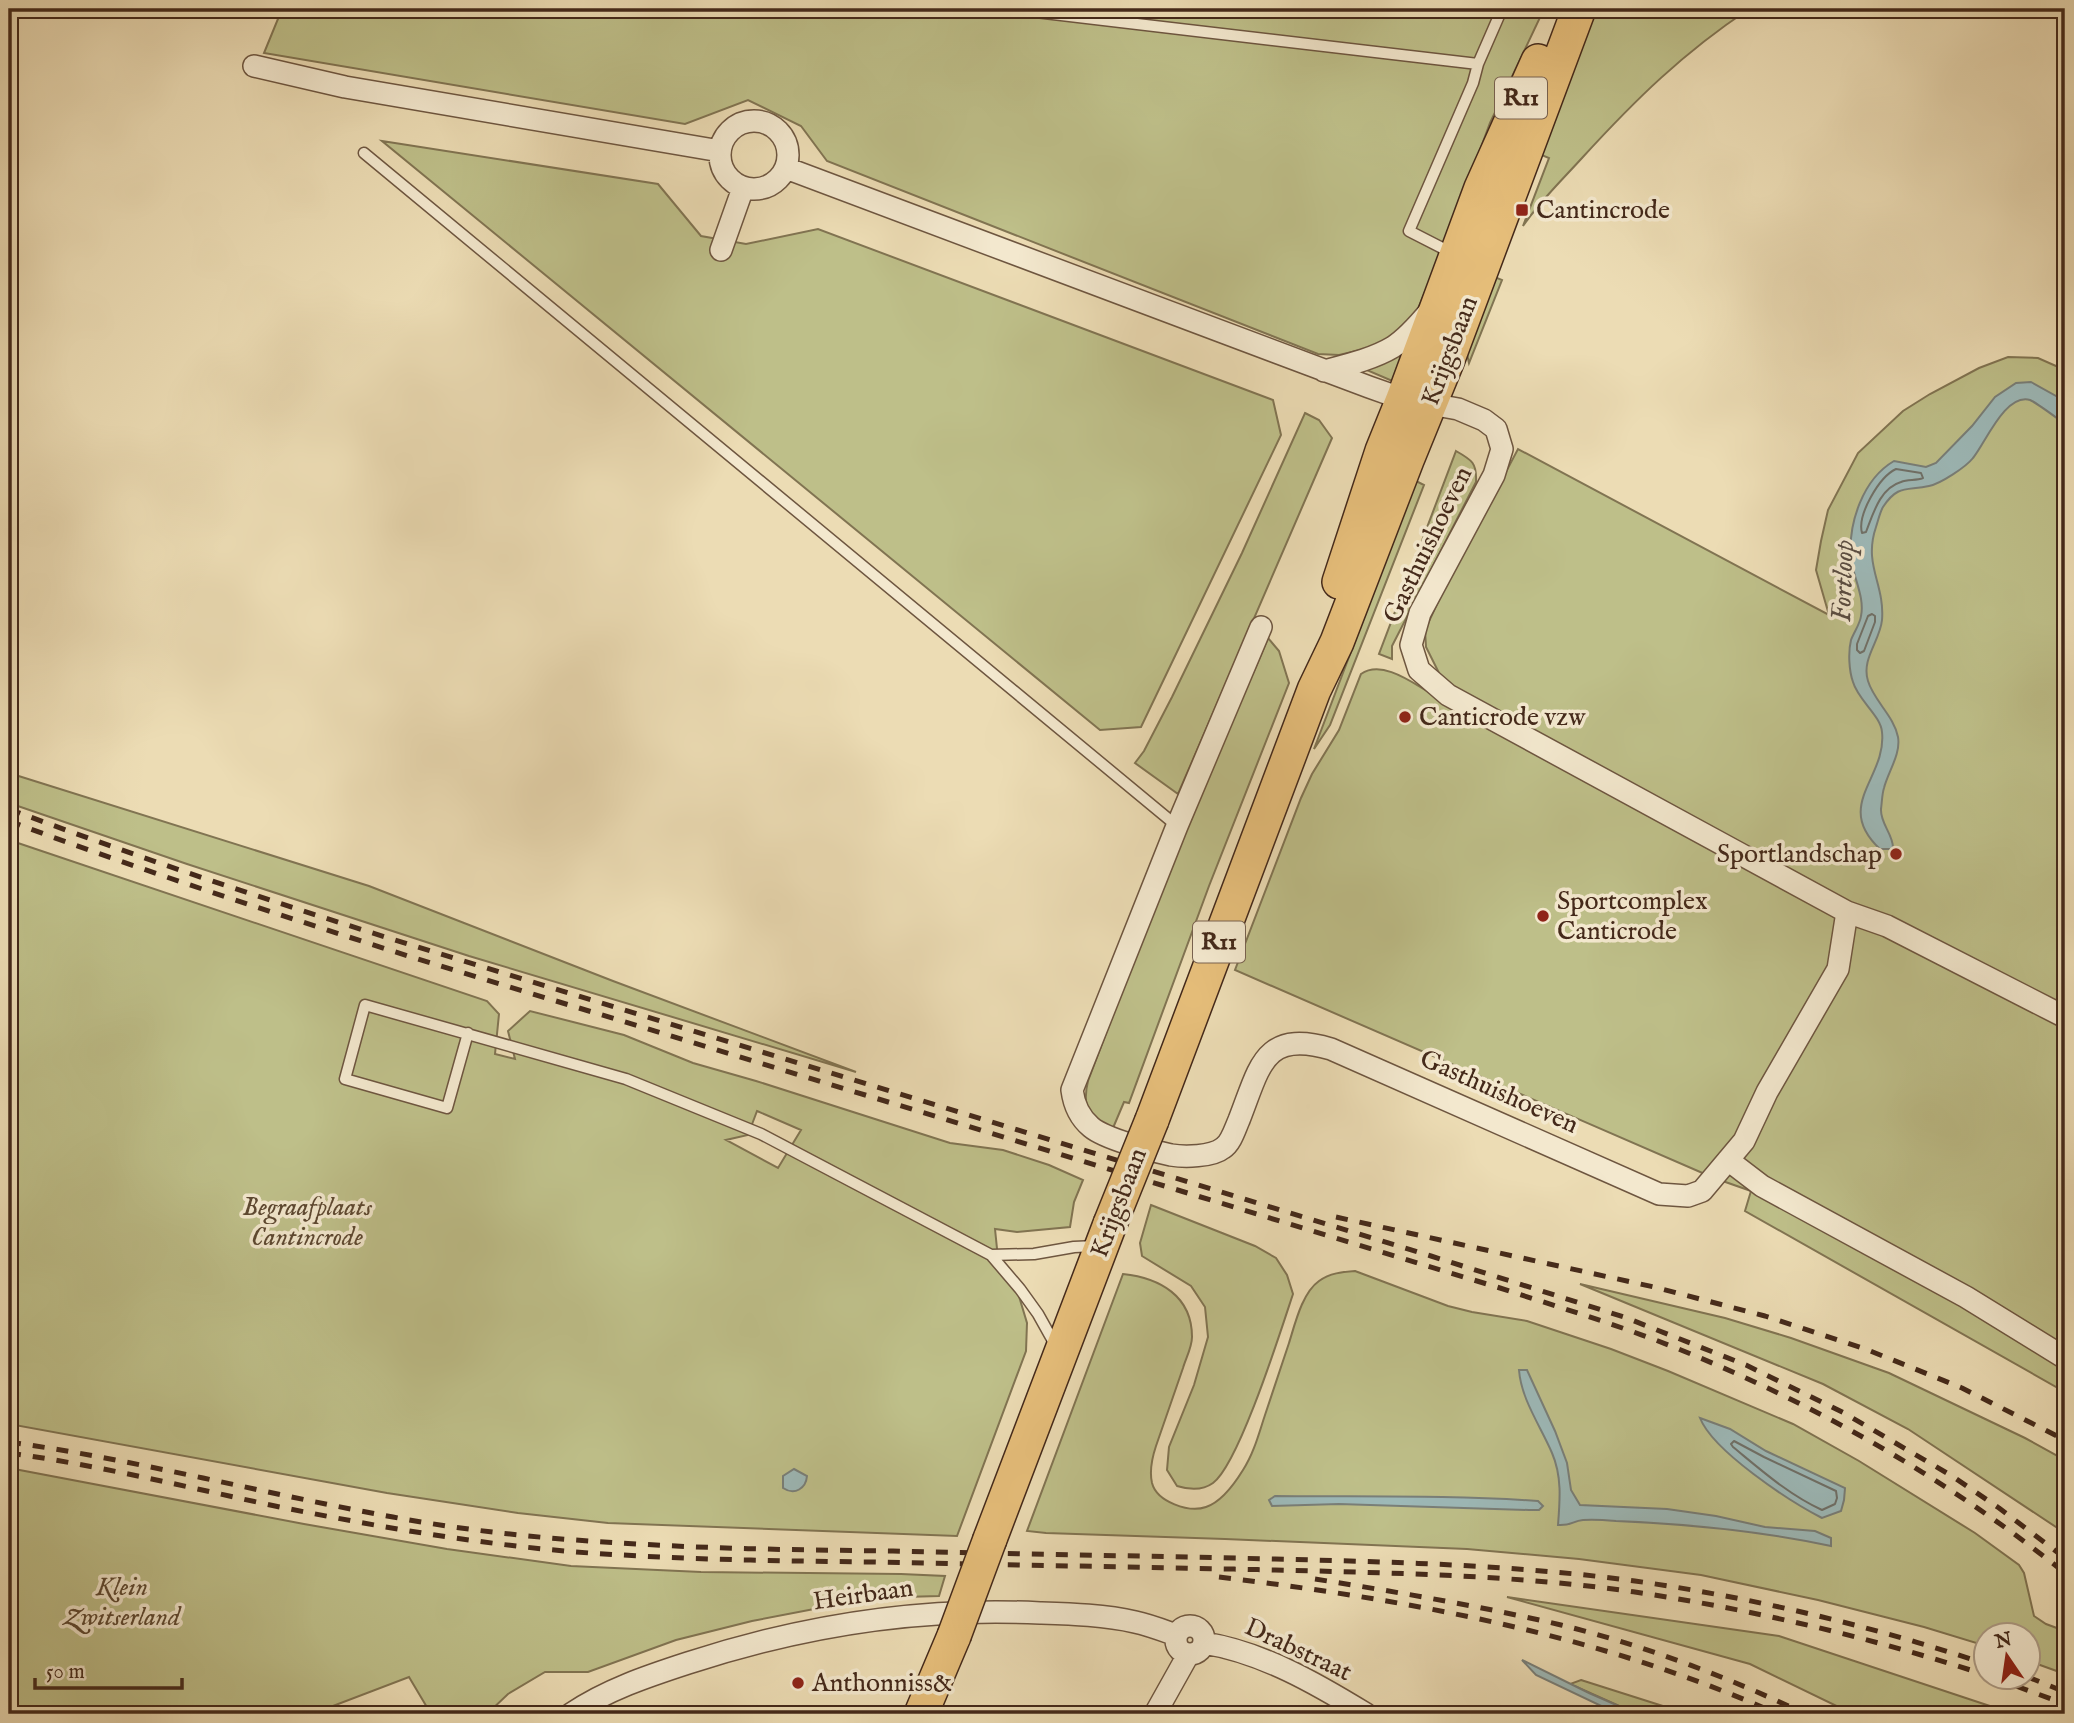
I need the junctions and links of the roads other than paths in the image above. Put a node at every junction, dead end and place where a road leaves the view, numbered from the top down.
1 (1009, 9) edge
2 (1502, 9) edge
3 (1563, 9) edge
4 (1578, 9) edge
5 (1478, 64) junction
6 (254, 66) dead end
7 (720, 151) junction
8 (364, 153) dead end
9 (786, 168) junction
10 (743, 187) junction
11 (721, 250) dead end
12 (1456, 255) junction
13 (1440, 300) junction
14 (1324, 371) junction
15 (1417, 401) junction
16 (1261, 628) dead end
17 (1177, 826) junction
18 (1847, 912) junction
19 (2065, 1017) edge
20 (468, 1033) junction
21 (1728, 1160) junction
22 (1106, 1235) junction
23 (991, 1255) junction
24 (1061, 1355) junction
25 (2065, 1358) edge
26 (1196, 1649) junction
27 (571, 1714) edge
28 (921, 1714) edge
29 (1155, 1714) edge
30 (1366, 1714) edge

1 - 5 lane
2 - 5 lane
3 - 12 main road, Krijgsbaan / R11
4 - 15 main road, Krijgsbaan / R11
5 - 12 lane
6 - 7 street
7 - 9 street
7 - 10 street
8 - 17 lane
9 - 10 street
9 - 14 street, Gasthuishoeven
10 - 11 street
12 - 13 main road, Krijgsbaan / R11
13 - 14 street
13 - 15 main road, Krijgsbaan / R11
14 - 15 street, Gasthuishoeven
15 - 18 street, Gasthuishoeven
15 - 22 main road, Krijgsbaan / R11, bridge
16 - 17 street
17 - 21 street, Gasthuishoeven
18 - 19 street, Gasthuishoeven
18 - 21 street, Gasthuishoeven
20 - 20 lane
20 - 23 lane
21 - 25 street
22 - 23 lane
22 - 24 main road, Krijgsbaan / R11
23 - 24 lane
24 - 28 main road, Krijgsbaan / R11, bridge
26 - 27 street, Heirbaan
26 - 29 street
26 - 30 street, Drabstraat

